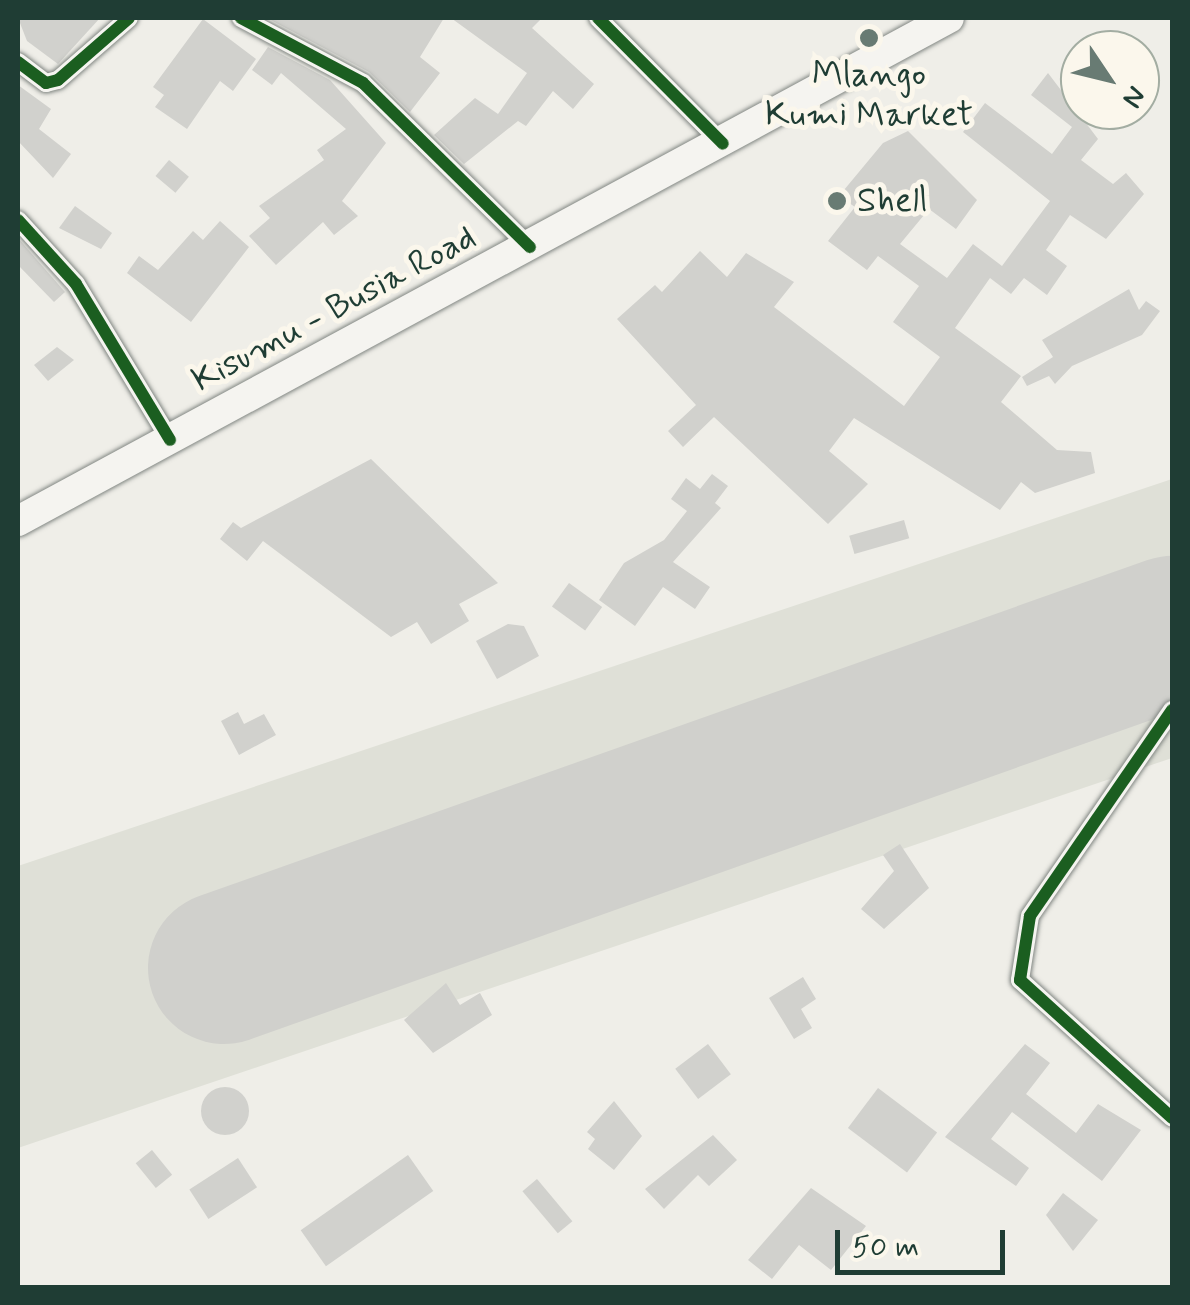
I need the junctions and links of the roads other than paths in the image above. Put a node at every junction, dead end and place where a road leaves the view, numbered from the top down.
1 (129, 18) edge
2 (241, 18) edge
3 (598, 18) edge
4 (949, 18) edge
5 (18, 62) edge
6 (723, 144) junction
7 (18, 220) edge
8 (530, 247) junction
9 (170, 440) junction
10 (18, 521) edge
11 (1172, 710) edge
12 (1172, 1118) edge

1 - 5 street
2 - 8 street
3 - 6 street
4 - 6 highway, Kisumu - Busia Road
6 - 8 highway, Kisumu - Busia Road
7 - 9 street
8 - 9 highway, Kisumu - Busia Road
9 - 10 highway, Kisumu - Busia Road
11 - 12 street

